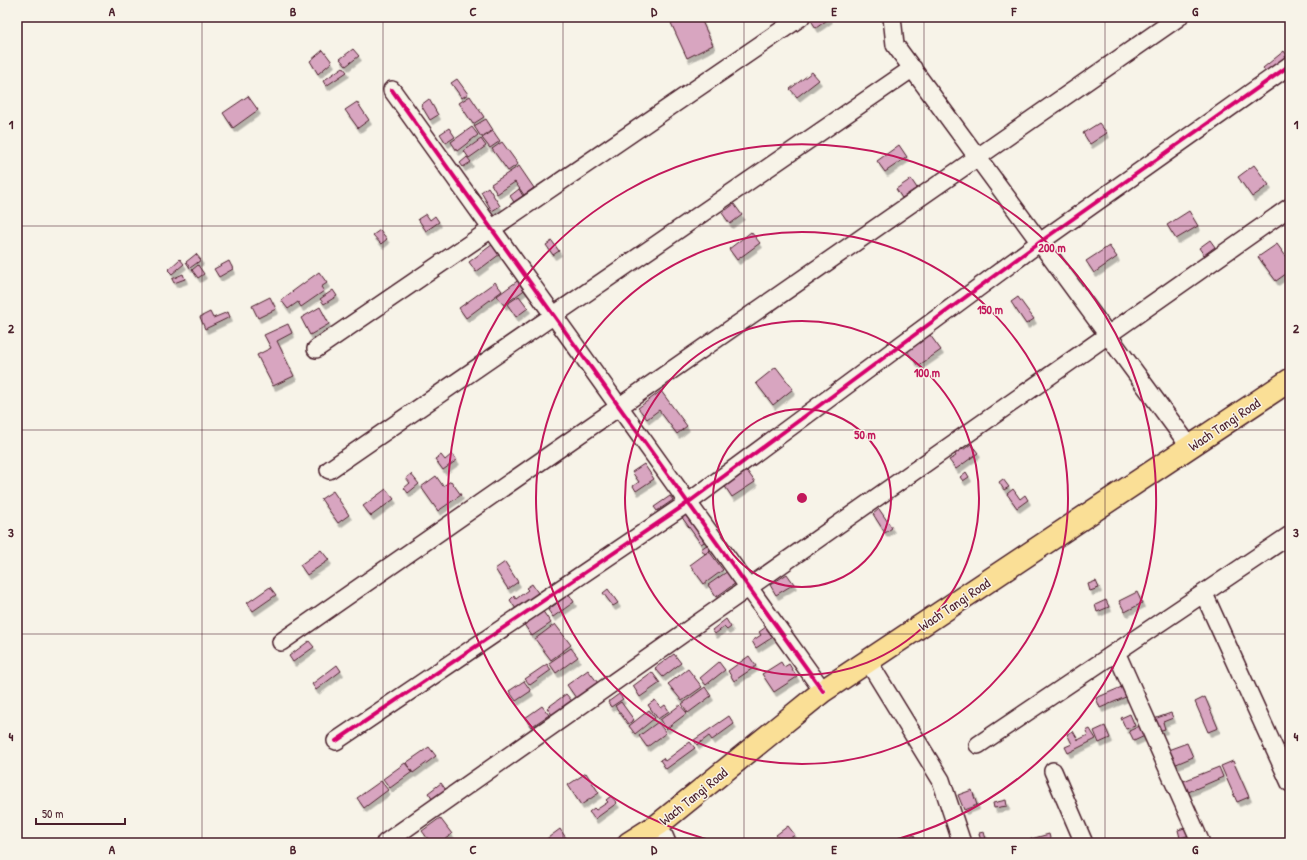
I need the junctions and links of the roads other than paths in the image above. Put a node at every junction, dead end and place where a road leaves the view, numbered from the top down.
1 (801, 17) edge
2 (892, 17) edge
3 (1179, 17) edge
4 (1290, 65) edge
5 (913, 68) junction
6 (392, 90) dead end
7 (978, 157) junction
8 (1290, 207) edge
9 (492, 229) junction
10 (1040, 242) junction
11 (554, 315) junction
12 (1108, 335) junction
13 (316, 349) dead end
14 (1290, 380) edge
15 (619, 407) junction
16 (1190, 447) junction
17 (329, 470) dead end
18 (689, 502) junction
19 (1290, 535) edge
20 (749, 587) junction
21 (1204, 594) junction
22 (281, 642) dead end
23 (1116, 652) junction
24 (868, 661) junction
25 (823, 691) junction
26 (336, 741) dead end
27 (978, 745) dead end
28 (1053, 771) dead end
29 (1290, 782) edge
30 (663, 834) edge
31 (385, 843) edge
32 (629, 843) edge
33 (962, 843) edge
34 (1084, 843) edge
35 (1201, 843) edge

1 - 9 street
2 - 5 street
3 - 7 street
4 - 10 street
5 - 7 street
5 - 11 street
6 - 9 street
7 - 10 street
7 - 15 street
8 - 12 street
9 - 11 street
9 - 13 street
10 - 12 street
10 - 18 street
11 - 15 street
11 - 17 street
12 - 16 street
12 - 20 street
14 - 16 main road, Wach Tangi Road
15 - 18 street
15 - 22 street
16 - 24 main road, Wach Tangi Road
18 - 20 street
18 - 26 street
19 - 21 street
20 - 25 street
20 - 31 street
21 - 23 street
21 - 29 street
23 - 27 street
23 - 35 street
24 - 25 main road, Wach Tangi Road
24 - 33 street
25 - 30 main road, Wach Tangi Road
28 - 34 street
30 - 32 main road, Wach Tangi Road

